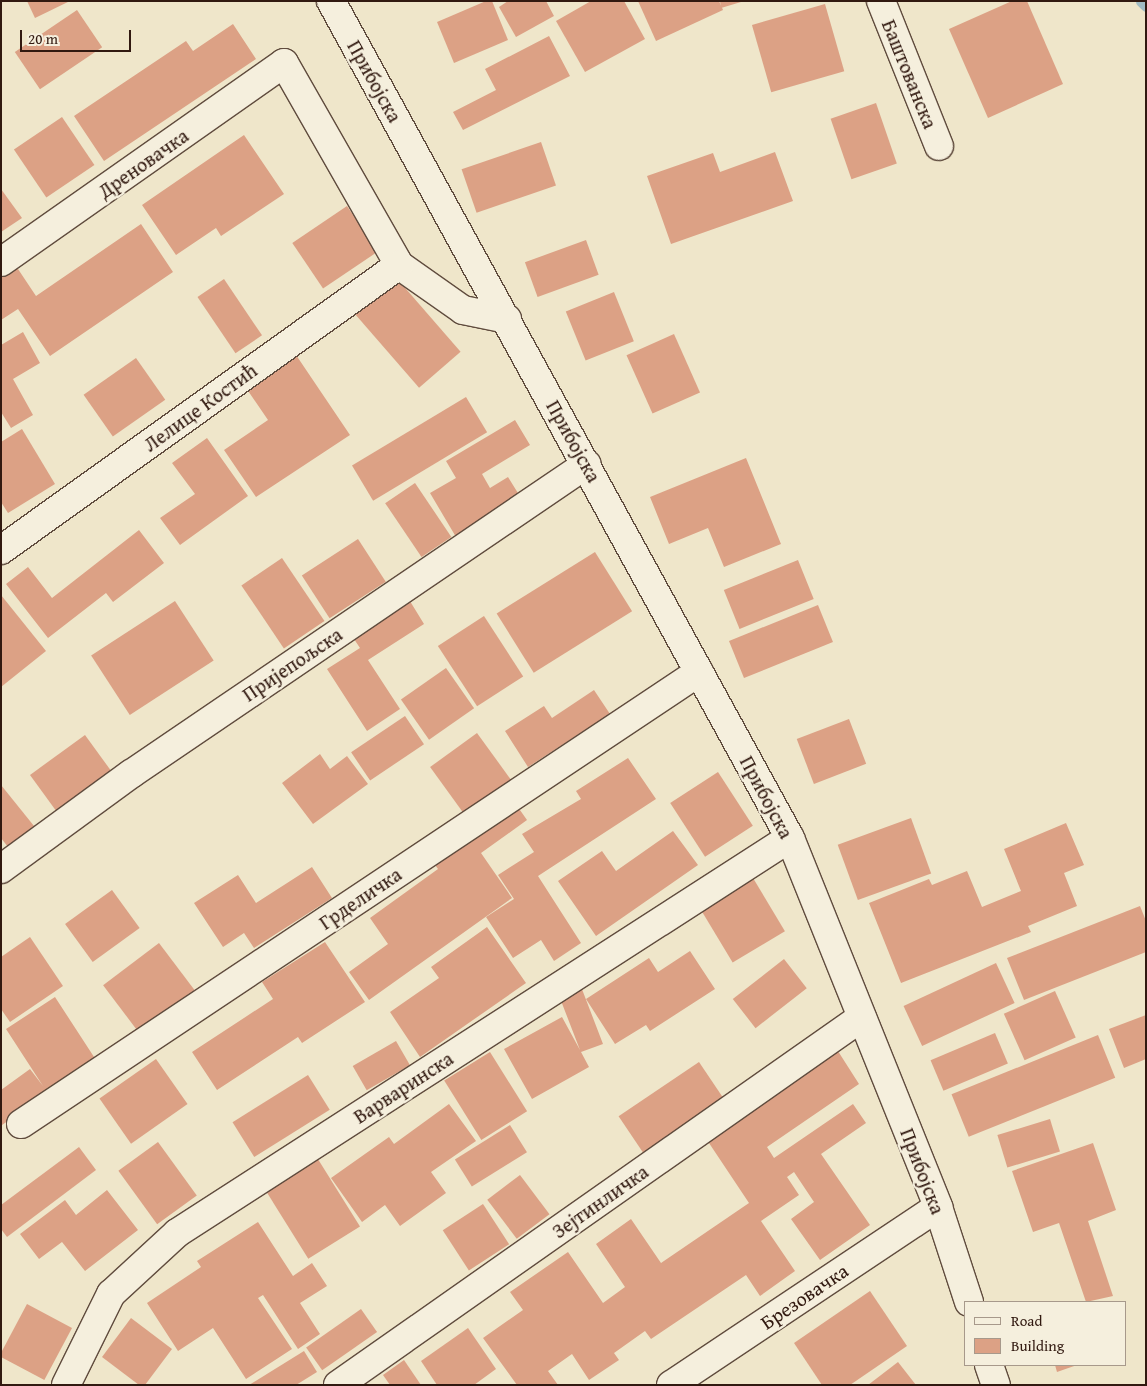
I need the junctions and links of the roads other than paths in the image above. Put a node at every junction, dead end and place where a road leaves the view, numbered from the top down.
1 (331, 1) edge
2 (881, 1) edge
3 (939, 146) dead end
4 (1, 262) edge
5 (399, 265) junction
6 (506, 319) junction
7 (587, 464) junction
8 (1, 550) edge
9 (699, 672) junction
10 (790, 838) junction
11 (1, 869) edge
12 (862, 1017) junction
13 (21, 1124) dead end
14 (938, 1207) junction
15 (969, 1301) edge
16 (989, 1366) edge
17 (66, 1385) edge
18 (338, 1385) edge
19 (671, 1385) edge
20 (996, 1385) edge

1 - 6 street, Прибојска
2 - 3 street, Баштованска
4 - 5 street, Дреновачка
5 - 6 street
5 - 8 street, Лелице Костић
6 - 7 street, Прибојска
7 - 9 street, Прибојска
7 - 11 street, Пријепољска
9 - 10 street, Прибојска
9 - 13 street, Грделичка
10 - 12 street, Прибојска
10 - 17 street, Варваринска
12 - 14 street, Прибојска
12 - 18 street, Зејтинличка
14 - 15 street, Прибојска
14 - 19 street, Брезовачка
16 - 20 street

